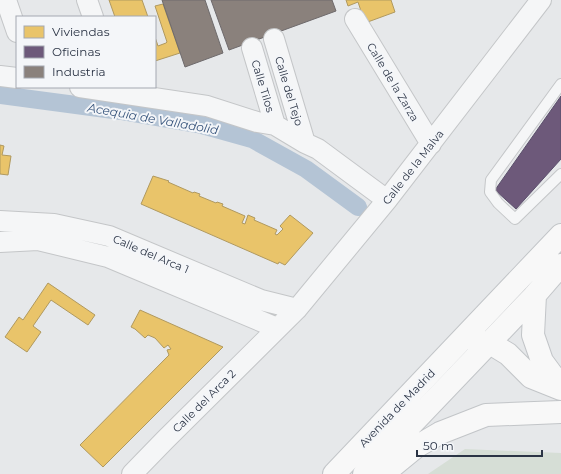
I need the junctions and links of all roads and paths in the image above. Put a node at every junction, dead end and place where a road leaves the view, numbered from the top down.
1 (6, 0) edge
2 (87, 0) edge
3 (541, 0) edge
4 (93, 16) edge
5 (355, 19) dead end
6 (16, 29) edge
7 (274, 39) dead end
8 (252, 48) dead end
9 (0, 76) edge
10 (16, 78) edge
11 (561, 84) edge
12 (93, 88) edge
13 (119, 90) edge
14 (275, 125) junction
15 (305, 143) junction
16 (431, 144) junction
17 (561, 174) edge
18 (387, 200) junction
19 (0, 220) edge
20 (561, 235) edge
21 (0, 242) edge
22 (561, 265) edge
23 (535, 295) junction
24 (297, 309) junction
25 (277, 328) junction
26 (461, 342) junction
27 (490, 343) junction
28 (561, 388) edge
29 (561, 412) edge
30 (132, 474) edge
31 (334, 474) edge
32 (364, 474) edge
33 (383, 474) edge

1 - 6 street
2 - 4 street
3 - 16 street, Calle de la Malva
5 - 16 street, Calle de la Zarza
7 - 15 street, Calle del Tejo
8 - 14 street, Calle Tilos
9 - 10 street
11 - 17 lane
12 - 13 street
13 - 14 street
14 - 15 street
15 - 18 street
16 - 18 street, Calle de la Malva
18 - 24 street, Calle de la Malva
19 - 24 street, Calle del Arca 1
20 - 26 main road, Avenida de Madrid
21 - 25 street, Calle del Arca 1
22 - 23 main road, Avenida de Madrid
23 - 27 main road, Avenida de Madrid
23 - 28 main road
24 - 25 street, Calle de la Malva
25 - 30 street, Calle del Arca 2
26 - 27 main road
26 - 31 main road, Avenida de Madrid
27 - 28 main road
27 - 32 main road, Avenida de Madrid
29 - 33 main road

